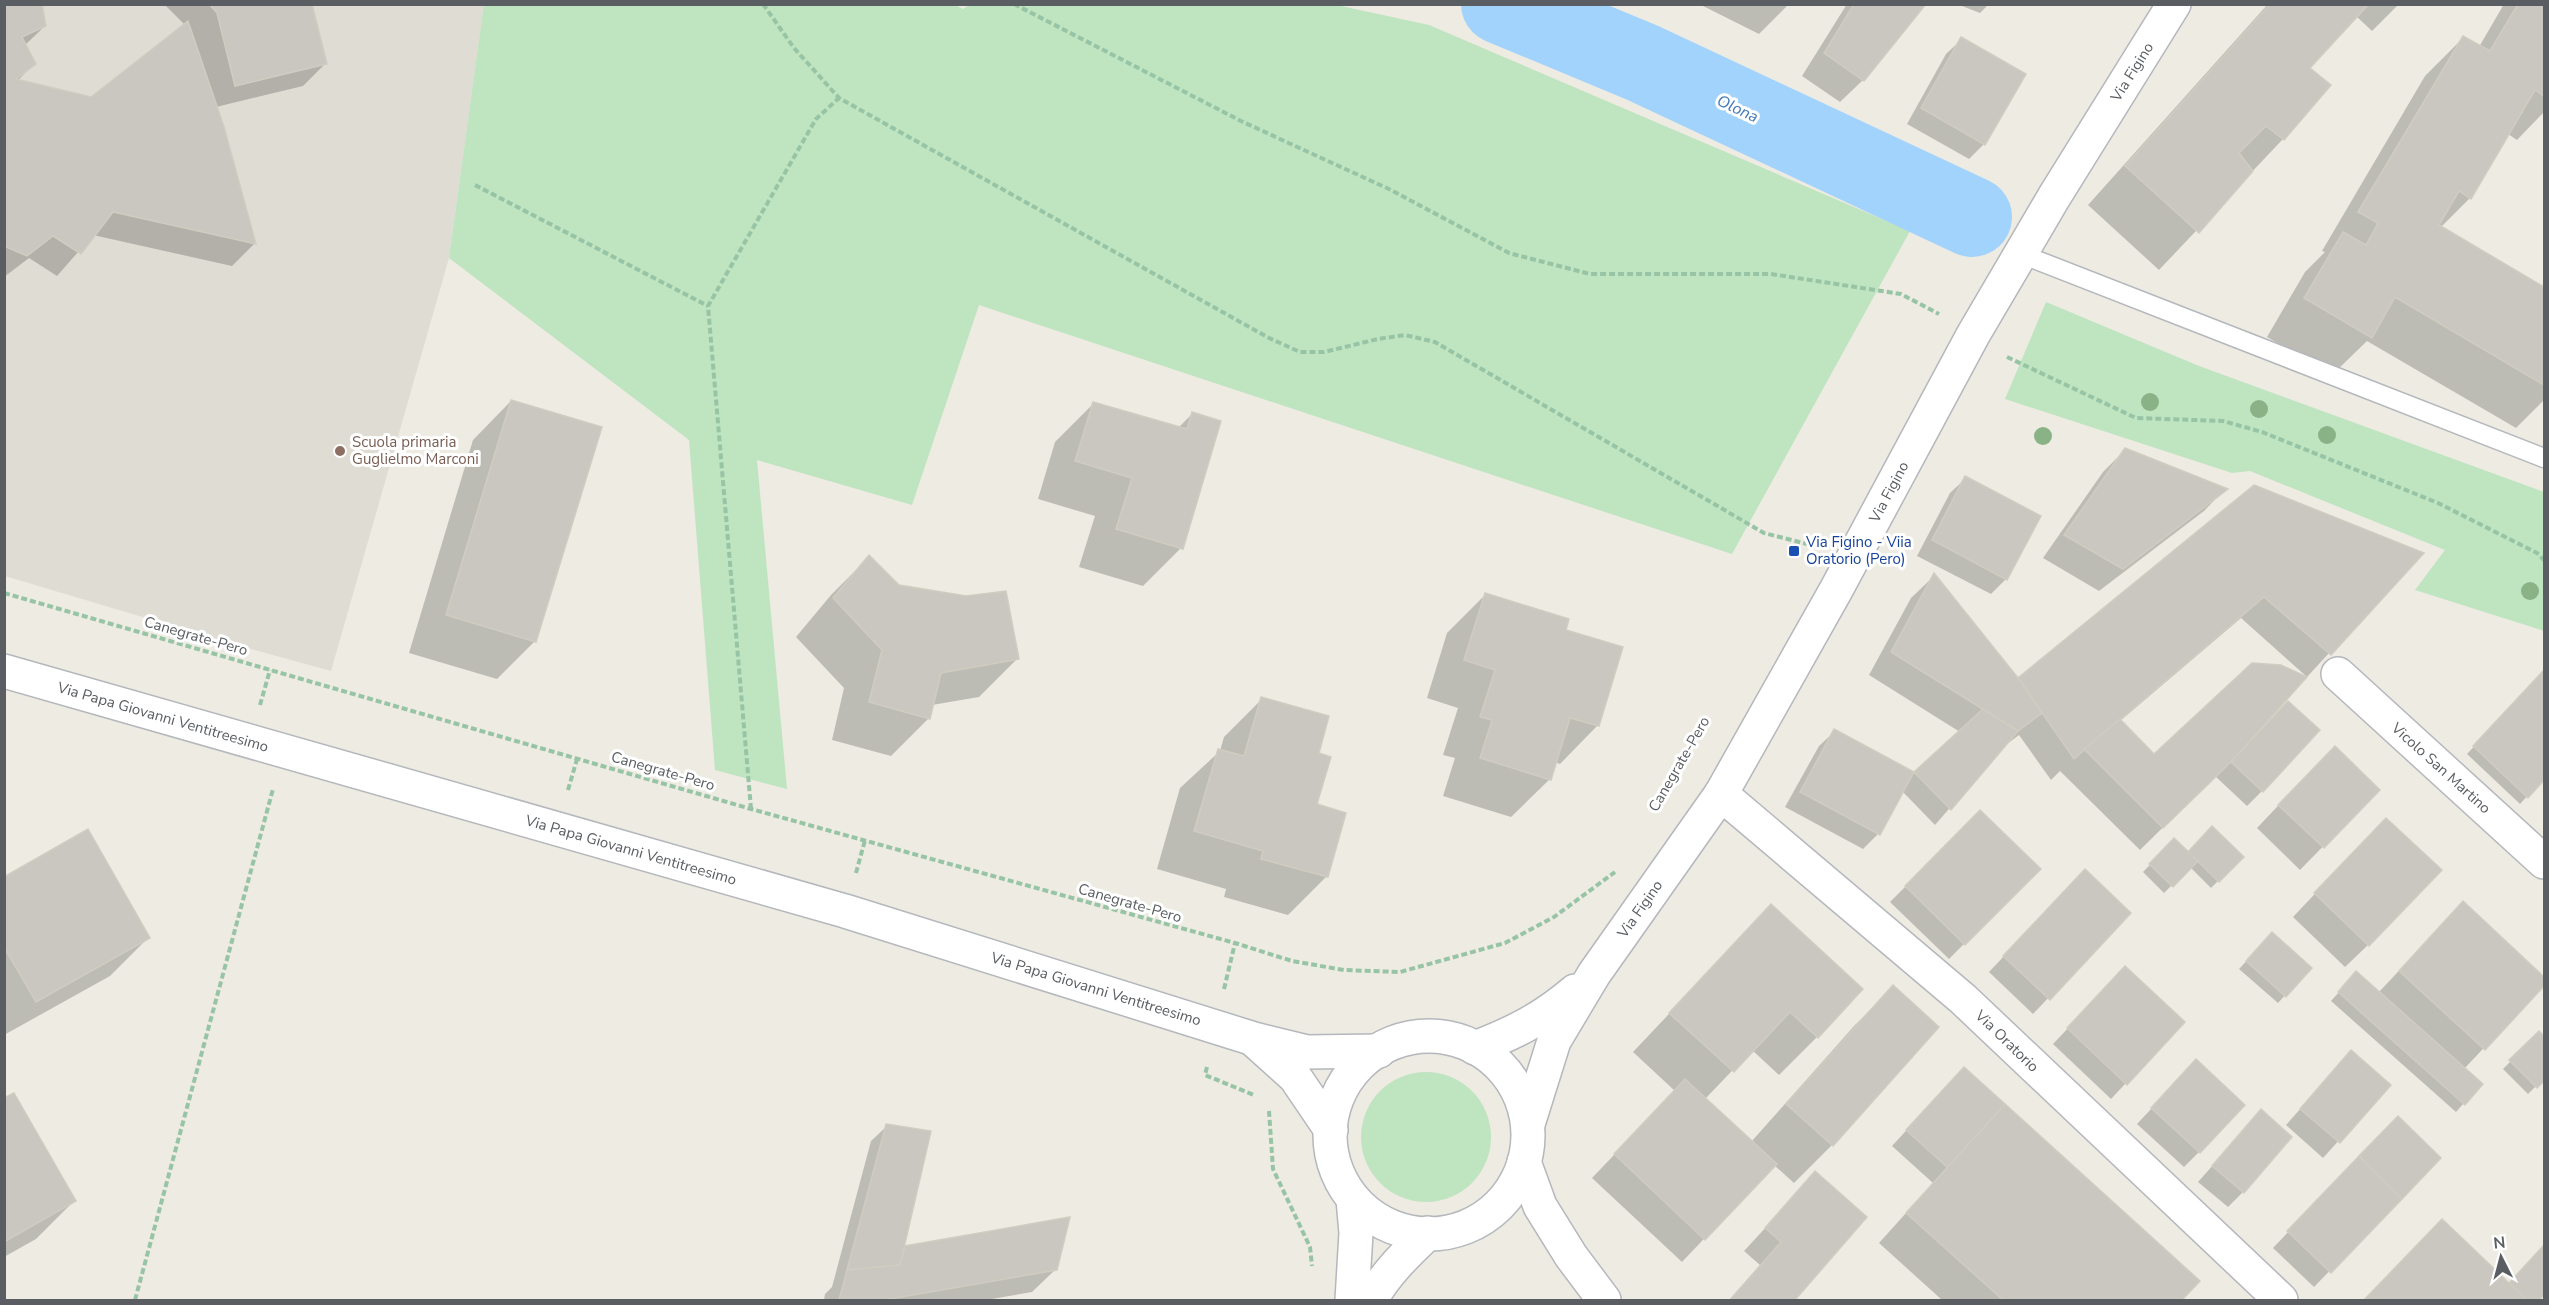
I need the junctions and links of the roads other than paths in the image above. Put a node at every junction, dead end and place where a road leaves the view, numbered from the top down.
1 (2174, 4) edge
2 (2021, 254) junction
3 (2544, 458) edge
4 (4, 671) edge
5 (2338, 674) dead end
6 (1721, 794) junction
7 (2544, 862) edge
8 (1594, 974) junction
9 (1254, 1040) junction
10 (1475, 1048) junction
11 (1379, 1051) junction
12 (1528, 1124) junction
13 (1331, 1130) junction
14 (1524, 1162) junction
15 (1353, 1199) junction
16 (1428, 1233) junction
17 (1352, 1300) edge
18 (1371, 1300) edge
19 (1604, 1300) edge
20 (2281, 1300) edge

1 - 2 street, Via Figino
2 - 3 lane
2 - 6 street, Via Figino
4 - 9 street, Via Papa Giovanni Ventitreesimo
5 - 7 street, Vicolo San Martino
6 - 8 street, Via Figino
6 - 20 street, Via Oratorio
8 - 10 street, Via Figino
8 - 12 street, Via Figino
9 - 11 street, Via Papa Giovanni Ventitreesimo
9 - 13 street, Via Papa Giovanni Ventitreesimo
10 - 11 street
10 - 12 street
11 - 13 street
12 - 14 street
13 - 15 street
14 - 16 street
14 - 19 street
15 - 16 street
15 - 17 street
16 - 18 street

